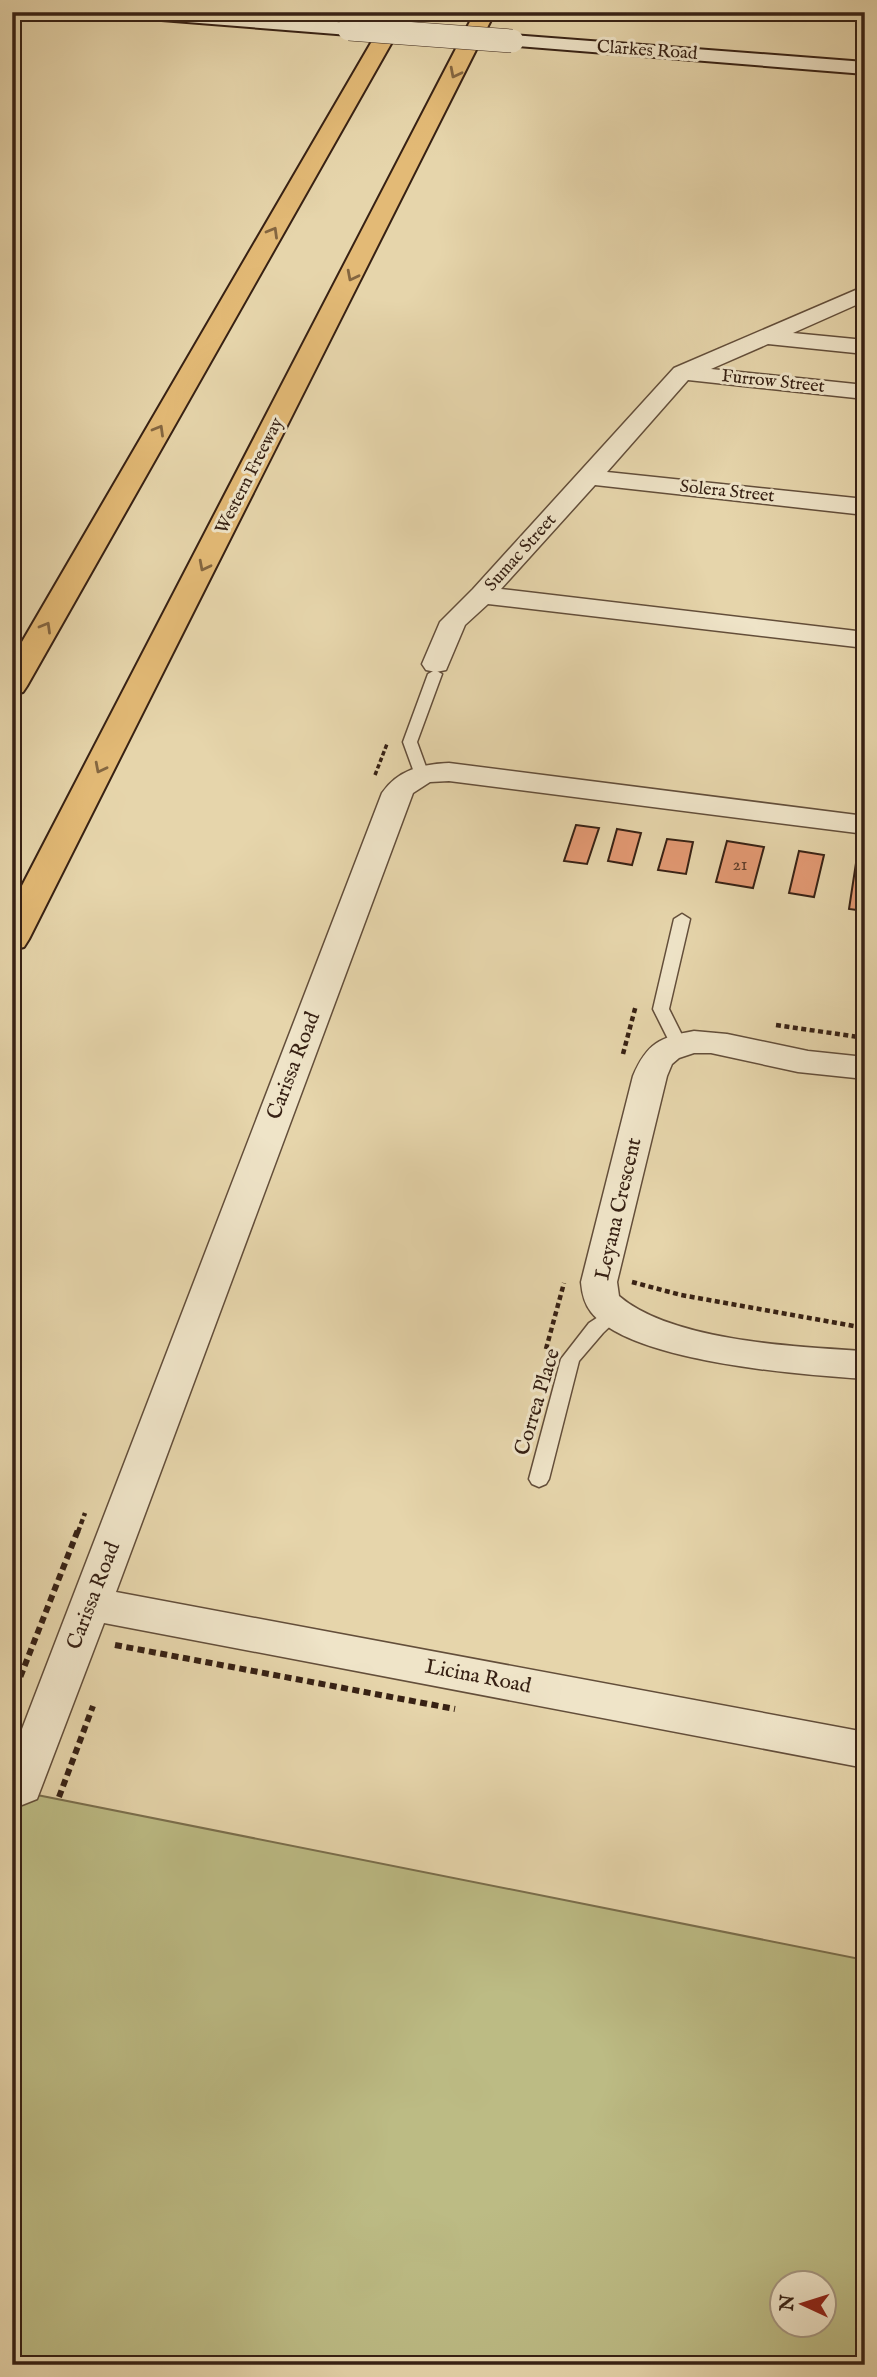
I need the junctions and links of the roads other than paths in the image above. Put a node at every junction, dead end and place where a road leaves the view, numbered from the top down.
1 (136, 12) edge
2 (399, 12) edge
3 (485, 12) edge
4 (865, 68) edge
5 (865, 293) edge
6 (766, 337) junction
7 (865, 347) edge
8 (682, 373) junction
9 (865, 392) edge
10 (588, 477) junction
11 (865, 507) edge
12 (482, 595) junction
13 (865, 640) edge
14 (435, 669) joint
15 (12, 686) edge
16 (422, 775) junction
17 (865, 825) edge
18 (682, 919) dead end
19 (12, 939) edge
20 (679, 1045) junction
21 (865, 1068) edge
22 (615, 1313) junction
23 (865, 1365) edge
24 (539, 1479) dead end
25 (109, 1608) junction
26 (865, 1750) edge
27 (22, 1786) dead end

1 - 4 street, Clarkes Road, bridge
15 -> 2 highway
3 -> 19 highway, Western Freeway
5 - 6 street, Sumac Street
6 - 7 street
6 - 8 street, Sumac Street
8 - 9 street, Furrow Street
8 - 10 street, Sumac Street
10 - 11 street, Solera Street
10 - 12 street, Sumac Street
12 - 13 street, Sumac Street
12 - 14 street
14 - 16 lane
16 - 17 street
16 - 25 street, Carissa Road
18 - 20 lane
20 - 21 street
20 - 22 street, Leyana Crescent
22 - 23 street, Leyana Crescent
22 - 24 lane, Correa Place
25 - 26 street, Licina Road
25 - 27 street, Carissa Road

